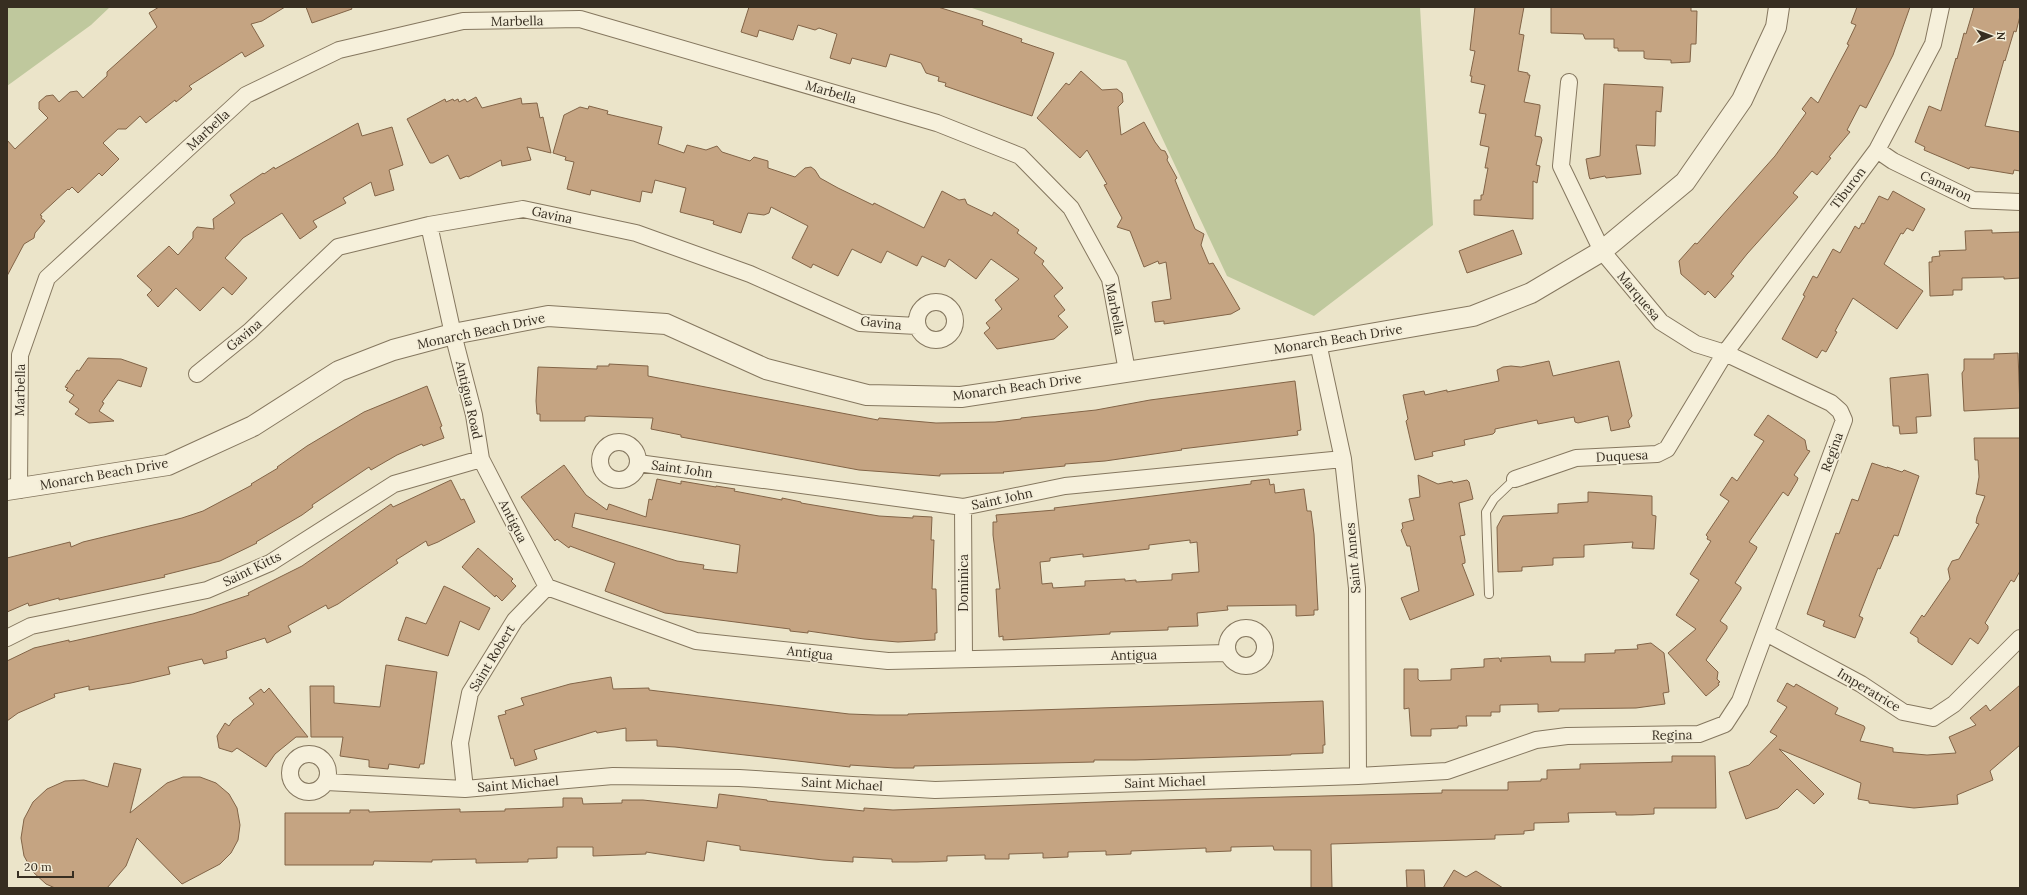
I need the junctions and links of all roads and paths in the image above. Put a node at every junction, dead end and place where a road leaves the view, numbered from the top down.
1 (1779, 7) edge
2 (1942, 7) edge
3 (1569, 82) dead end
4 (1877, 150) junction
5 (2020, 202) edge
6 (429, 225) junction
7 (1602, 251) junction
8 (917, 326) dead end
9 (453, 334) junction
10 (1318, 344) junction
11 (1725, 354) junction
12 (1127, 371) junction
13 (197, 374) dead end
14 (1840, 411) joint
15 (481, 458) junction
16 (1343, 459) junction
17 (638, 463) dead end
18 (1515, 479) joint
19 (13, 490) edge
20 (963, 507) junction
21 (546, 587) junction
22 (1489, 594) dead end
23 (1766, 633) junction
24 (7, 638) edge
25 (2020, 638) edge
26 (1228, 653) dead end
27 (964, 658) junction
28 (1358, 776) junction
29 (326, 782) dead end
30 (465, 789) junction

1 - 7 street, Monarch Beach Drive
2 - 4 street, Tiburon
3 - 7 street, Marquesa
4 - 5 street, Camaron
4 - 11 street, Tiburon
6 - 8 street, Gavina
6 - 9 street, Antigua Road
6 - 13 street, Gavina
7 - 10 street, Monarch Beach Drive
7 - 11 street, Marquesa
9 - 12 street, Monarch Beach Drive
9 - 15 street, Antigua Road
9 - 19 street, Monarch Beach Drive
10 - 12 street, Monarch Beach Drive
10 - 16 street, Saint Annes
11 - 14 street, Marquesa
11 - 18 street, Duquesa
12 - 19 street, Marbella
14 - 23 street, Regina
15 - 21 street, Antigua
15 - 24 street, Saint Kitts
16 - 20 street, Saint John
16 - 28 street, Saint Annes
17 - 20 street, Saint John
18 - 22 lane
20 - 27 street, Dominica
21 - 27 street, Antigua
21 - 30 street, Saint Robert
23 - 25 street, Imperatrice
23 - 28 street, Regina
26 - 27 street, Antigua
28 - 30 street, Saint Michael
29 - 30 street, Saint Michael

